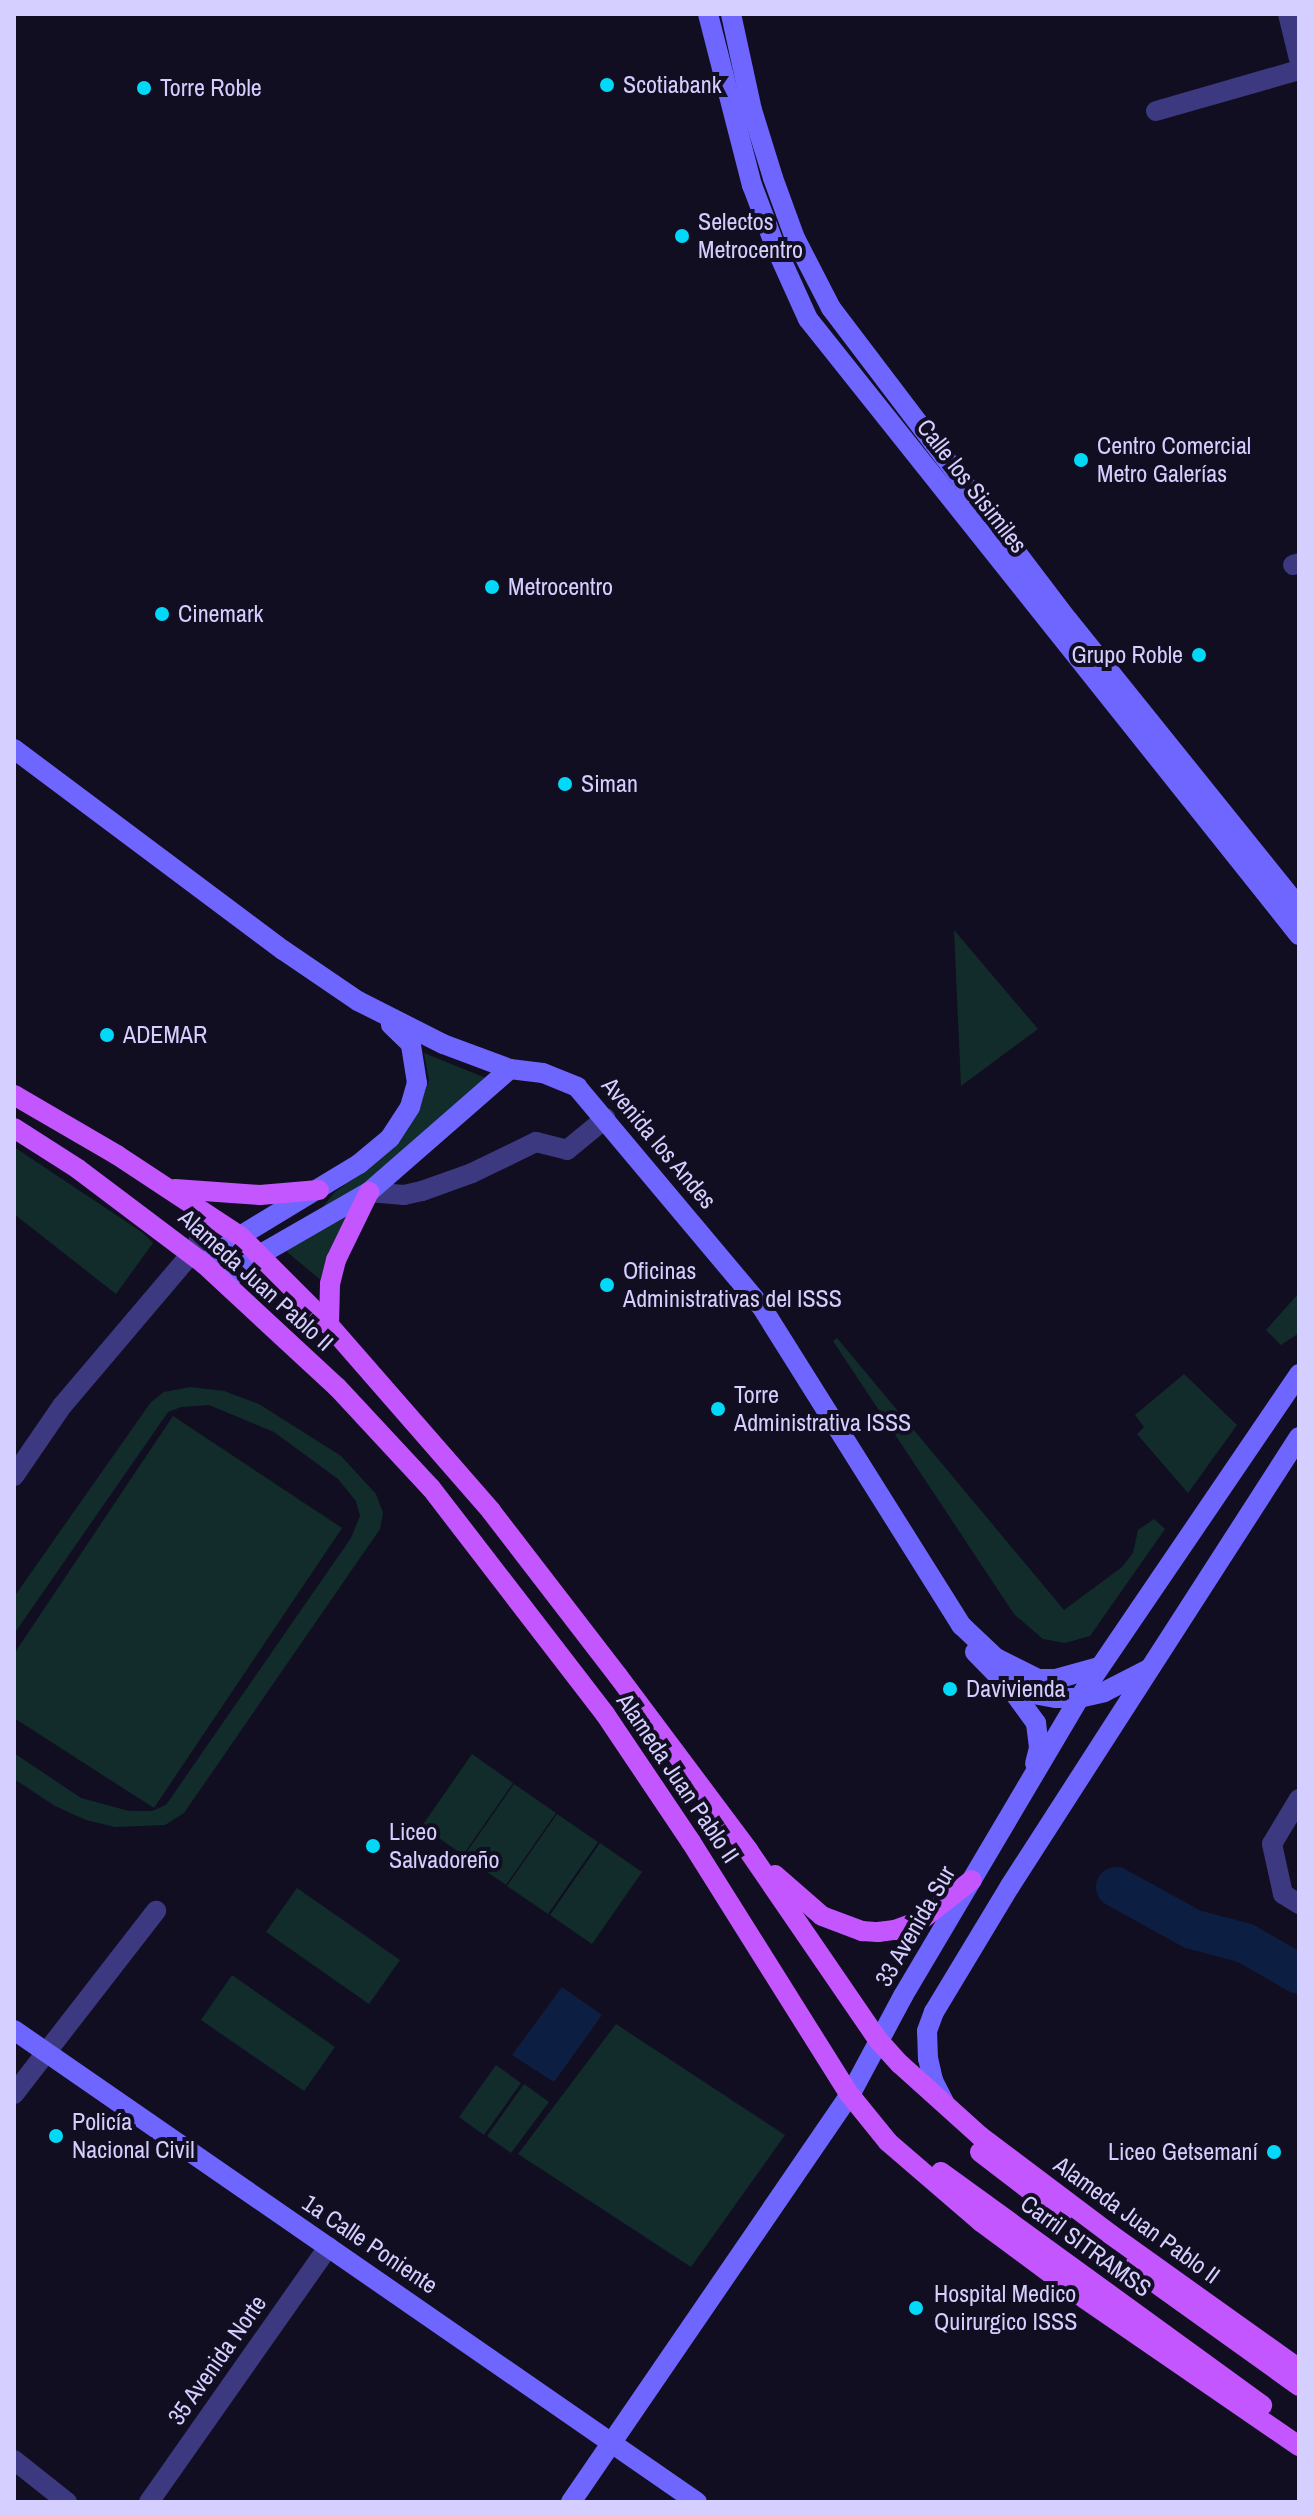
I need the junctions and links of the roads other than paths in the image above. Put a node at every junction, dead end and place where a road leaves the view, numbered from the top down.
1 (708, 14) edge
2 (731, 14) edge
3 (1288, 14) edge
4 (1299, 59) edge
5 (1299, 70) edge
6 (1156, 111) dead end
7 (14, 749) edge
8 (1299, 907) edge
9 (1299, 935) edge
10 (358, 1001) junction
11 (510, 1069) junction
12 (14, 1095) edge
13 (606, 1118) junction
14 (14, 1128) edge
15 (169, 1188) junction
16 (319, 1190) junction
17 (369, 1192) junction
18 (193, 1204) junction
19 (240, 1236) junction
20 (222, 1251) junction
21 (261, 1254) junction
22 (198, 1259) junction
23 (224, 1282) junction
24 (329, 1325) junction
25 (1299, 1374) edge
26 (1299, 1437) edge
27 (14, 1476) edge
28 (961, 1625) junction
29 (1099, 1667) junction
30 (1152, 1667) junction
31 (1012, 1690) junction
32 (1079, 1698) junction
33 (1032, 1777) junction
34 (1299, 1799) edge
35 (748, 1850) junction
36 (972, 1880) junction
37 (1299, 1904) edge
38 (156, 1911) dead end
39 (14, 2030) edge
40 (879, 2041) junction
41 (44, 2052) junction
42 (900, 2064) junction
43 (14, 2094) edge
44 (850, 2095) junction
45 (946, 2107) junction
46 (328, 2247) junction
47 (1299, 2369) edge
48 (1299, 2386) edge
49 (1299, 2430) edge
50 (613, 2443) junction
51 (1299, 2446) edge
52 (14, 2460) edge
53 (67, 2502) edge
54 (149, 2502) edge
55 (571, 2502) edge
56 (697, 2502) edge

1 - 9 street, Calle los Sisimiles
2 - 8 street, Calle los Sisimiles
3 - 4 street
5 - 6 street
7 - 10 street, Avenida los Andes
10 - 11 street, Avenida los Andes
10 - 16 street
11 - 13 street, Avenida los Andes
11 - 17 street
12 - 15 main road, Alameda Juan Pablo II
13 - 17 street
13 - 28 street, Avenida los Andes
14 - 22 main road, Alameda Juan Pablo II
15 - 16 main road
15 - 18 main road, Alameda Juan Pablo II
16 - 19 street
17 - 21 street
17 - 24 main road
18 - 19 main road, Alameda Juan Pablo II
18 - 22 street
19 - 20 street
19 - 21 main road, Alameda Juan Pablo II
20 - 21 street
20 - 22 street
21 - 23 street
21 - 24 main road, Alameda Juan Pablo II
22 - 23 main road, Alameda Juan Pablo II
22 - 27 street
23 - 44 main road, Alameda Juan Pablo II
24 - 35 main road, Alameda Juan Pablo II
25 - 29 street, 33 Avenida Sur
26 - 30 street
28 - 29 street, Avenida los Andes
28 - 31 street, Avenida los Andes
29 - 32 street, 33 Avenida Sur
30 - 32 street
30 - 45 street
31 - 32 street
31 - 33 street, Avenida los Andes
32 - 33 street, 33 Avenida Sur
33 - 36 street, 33 Avenida Sur
34 - 37 street
35 - 36 main road
35 - 40 main road, Alameda Juan Pablo II
36 - 40 street, 33 Avenida Sur
38 - 41 street
39 - 41 street, 1a Calle Poniente
40 - 42 main road, Alameda Juan Pablo II
40 - 44 street, 33 Avenida Sur
41 - 43 street
41 - 46 street, 1a Calle Poniente
42 - 45 main road, Alameda Juan Pablo II
42 - 48 main road, Carril SITRAMSS
44 - 49 main road, Carril SITRAMSS
44 - 50 street, 33 Avenida Sur
44 - 51 main road, Alameda Juan Pablo II
45 - 47 main road, Alameda Juan Pablo II
46 - 50 street, 1a Calle Poniente
46 - 54 street, 35 Avenida Norte
50 - 55 street, 33 Avenida Sur
50 - 56 street, 1a Calle Poniente
52 - 53 street

